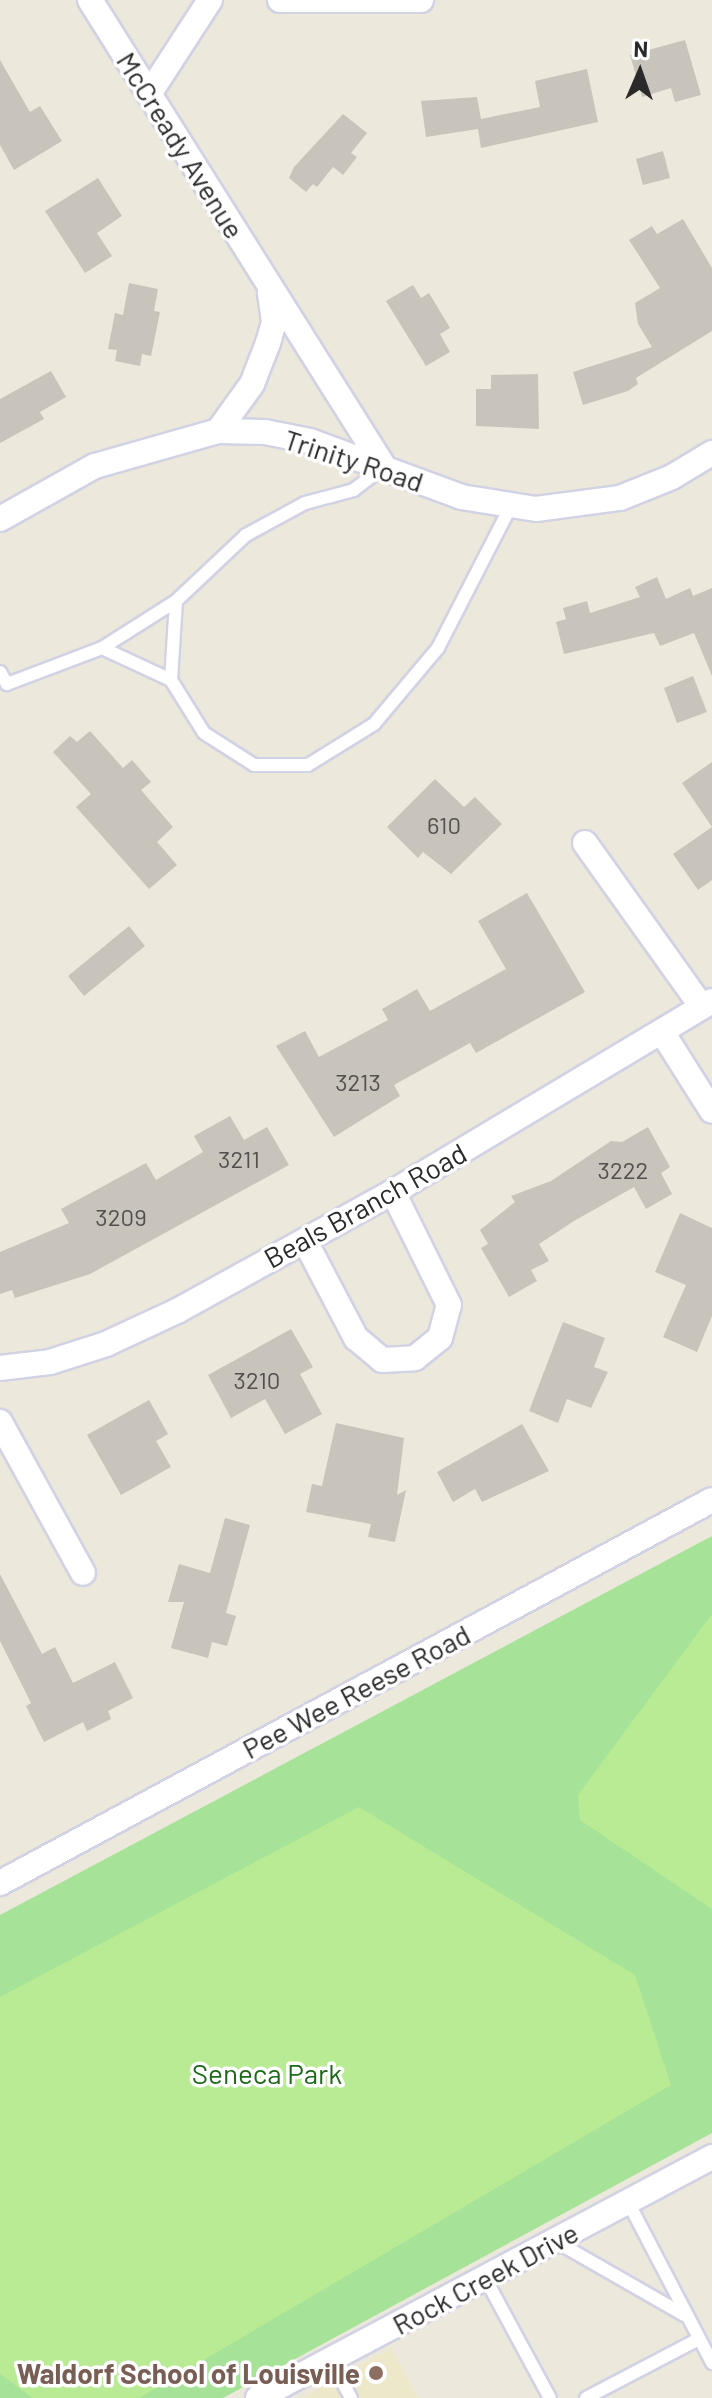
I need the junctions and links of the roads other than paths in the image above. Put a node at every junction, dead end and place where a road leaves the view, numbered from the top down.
1 (90, 0) edge
2 (210, 0) edge
3 (280, 0) edge
4 (421, 0) edge
5 (149, 94) junction
6 (270, 290) junction
7 (218, 431) junction
8 (712, 453) edge
9 (384, 467) junction
10 (511, 506) junction
11 (0, 519) edge
12 (176, 601) junction
13 (102, 648) junction
14 (0, 672) edge
15 (171, 680) junction
16 (4, 687) edge
17 (585, 843) dead end
18 (707, 1004) edge
19 (662, 1032) junction
20 (712, 1111) edge
21 (393, 1192) junction
22 (305, 1241) junction
23 (0, 1368) edge
24 (0, 1422) edge
25 (712, 1500) edge
26 (83, 1573) dead end
27 (0, 1883) edge
28 (712, 2157) edge
29 (628, 2202) junction
30 (555, 2241) junction
31 (485, 2278) junction
32 (686, 2316) junction
33 (699, 2339) junction
34 (330, 2359) junction
35 (712, 2363) edge
36 (258, 2398) edge
37 (351, 2398) edge
38 (550, 2398) edge
39 (586, 2398) edge

1 - 5 street, McCready Avenue
2 - 5 street
3 - 4 street
5 - 6 street, McCready Avenue
6 - 7 street, McCready Avenue
6 - 9 street, McCready Avenue
7 - 9 street, Trinity Road
7 - 11 street, Trinity Road
8 - 10 street, Trinity Road
9 - 10 street, Trinity Road
9 - 12 lane
10 - 15 lane
12 - 13 lane
12 - 15 lane
13 - 15 lane
13 - 16 lane
14 - 16 lane
17 - 18 street
18 - 19 street, Beals Branch Road
19 - 20 street
19 - 21 street, Beals Branch Road
21 - 22 street, Beals Branch Road
21 - 22 street
22 - 23 street, Beals Branch Road
24 - 26 street
25 - 27 street, Pee Wee Reese Road
28 - 29 street, Rock Creek Drive
29 - 30 street, Rock Creek Drive
29 - 32 lane
30 - 31 street, Rock Creek Drive
30 - 32 lane
31 - 34 street, Rock Creek Drive
31 - 38 lane
32 - 33 lane
33 - 35 lane
33 - 39 lane
34 - 36 street, Rock Creek Drive
34 - 37 lane

